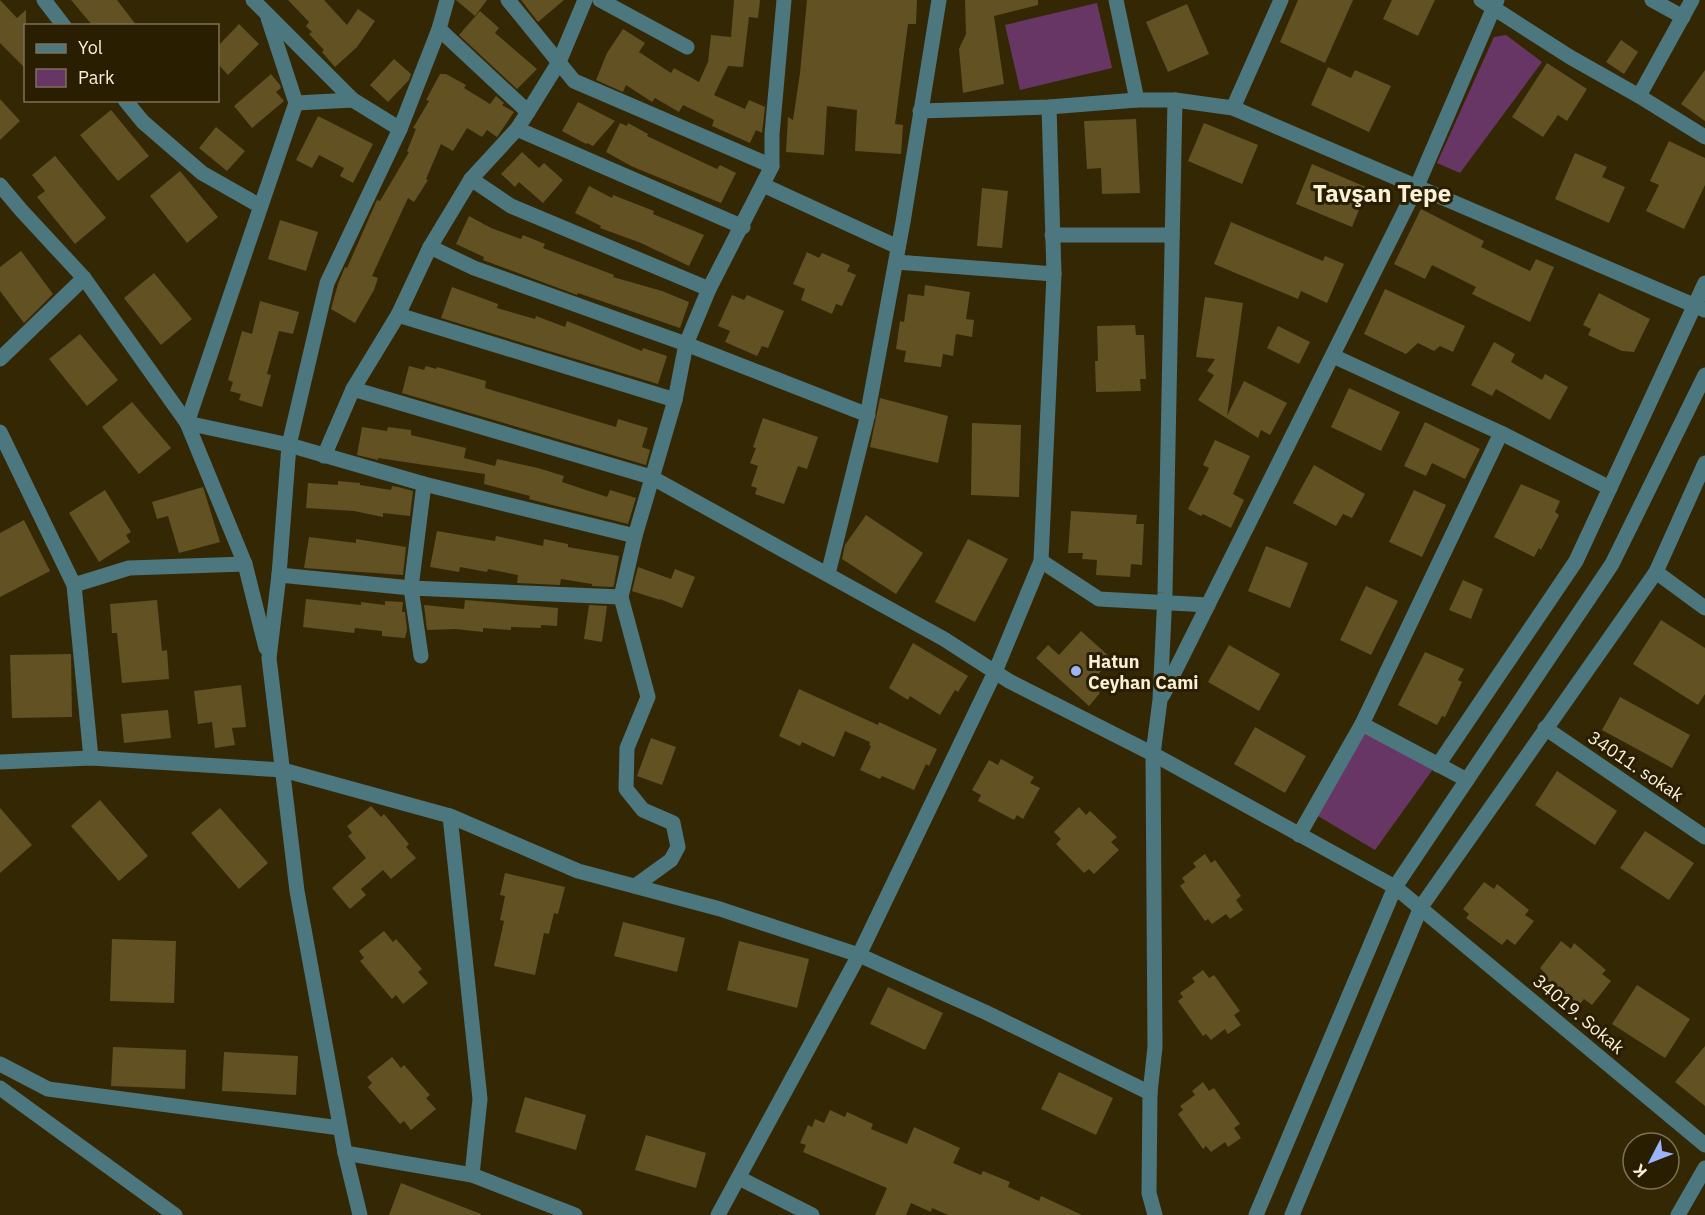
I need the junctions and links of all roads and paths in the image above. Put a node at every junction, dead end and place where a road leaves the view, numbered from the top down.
1 (44, 0) edge
2 (253, 0) edge
3 (447, 0) edge
4 (508, 0) edge
5 (585, 0) edge
6 (600, 0) edge
7 (784, 0) edge
8 (939, 0) edge
9 (1116, 0) edge
10 (1281, 0) edge
11 (1652, 0) edge
12 (1692, 0) edge
13 (1490, 3) edge
14 (267, 13) junction
15 (1683, 17) junction
16 (62, 24) edge
17 (439, 29) junction
18 (687, 47) dead end
19 (559, 62) junction
20 (1639, 96) junction
21 (353, 100) junction
22 (1137, 100) junction
23 (1176, 100) junction
24 (127, 102) edge
25 (296, 103) junction
26 (1049, 107) junction
27 (1233, 108) junction
28 (921, 111) junction
29 (528, 112) junction
30 (400, 129) junction
31 (517, 129) junction
32 (1705, 137) edge
33 (772, 166) junction
34 (471, 179) junction
35 (0, 185) edge
36 (763, 185) junction
37 (1417, 186) junction
38 (260, 206) junction
39 (742, 226) junction
40 (1053, 235) junction
41 (1172, 235) junction
42 (430, 247) junction
43 (897, 255) junction
44 (1054, 274) junction
45 (84, 278) junction
46 (1705, 283) edge
47 (709, 289) junction
48 (1700, 307) edge
49 (398, 315) junction
50 (686, 344) junction
51 (1333, 356) junction
52 (0, 358) edge
53 (1705, 375) edge
54 (353, 389) junction
55 (675, 400) junction
56 (868, 415) junction
57 (187, 423) junction
58 (0, 432) edge
59 (1501, 434) junction
60 (289, 445) junction
61 (324, 456) junction
62 (1705, 463) edge
63 (651, 477) junction
64 (424, 484) junction
65 (1610, 488) junction
66 (635, 536) junction
67 (1041, 561) junction
68 (245, 564) junction
69 (1656, 572) junction
70 (828, 574) junction
71 (279, 575) junction
72 (74, 585) junction
73 (411, 588) junction
74 (621, 597) junction
75 (1164, 603) junction
76 (1208, 606) junction
77 (1705, 608) edge
78 (421, 656) dead end
79 (269, 658) junction
80 (995, 672) junction
81 (1160, 700) junction
82 (1362, 724) junction
83 (1545, 728) junction
84 (1153, 754) junction
85 (91, 758) junction
86 (0, 762) edge
87 (1438, 765) junction
88 (283, 770) junction
89 (1467, 780) junction
90 (450, 816) junction
91 (1299, 835) junction
92 (1705, 837) edge
93 (635, 886) junction
94 (1395, 887) junction
95 (1425, 910) junction
96 (859, 955) junction
97 (0, 1064) edge
98 (0, 1088) edge
99 (1150, 1093) junction
100 (340, 1128) junction
101 (1705, 1145) edge
102 (345, 1153) junction
103 (1705, 1168) edge
104 (472, 1175) junction
105 (739, 1178) junction
106 (1684, 1213) edge
107 (174, 1215) edge
108 (360, 1215) edge
109 (575, 1215) edge
110 (718, 1215) edge
111 (812, 1215) edge
112 (1155, 1215) edge
113 (1256, 1215) edge
114 (1292, 1215) edge

1 - 16 street
2 - 14 street
3 - 17 street
4 - 19 street
5 - 19 street
6 - 18 street
7 - 33 street
8 - 28 street
9 - 22 street
10 - 27 street
11 - 15 street
12 - 15 street
13 - 20 street
13 - 37 street
14 - 21 street
14 - 25 street
15 - 20 street
17 - 29 street
17 - 30 street
19 - 29 street
19 - 33 street
20 - 32 street
21 - 25 street
21 - 30 street
22 - 23 street
22 - 26 street
23 - 27 street
23 - 41 street
24 - 38 street
25 - 38 street
26 - 28 street
26 - 40 street
27 - 37 street
28 - 43 street
29 - 31 street
30 - 60 street
31 - 34 street
31 - 39 street
33 - 36 street
34 - 42 street
34 - 47 street
35 - 45 street
36 - 39 street
36 - 43 street
37 - 48 street
37 - 51 street
38 - 57 street
39 - 47 street
40 - 41 street
40 - 44 street
41 - 75 street
42 - 49 street
42 - 50 street
43 - 44 street
43 - 56 street
44 - 67 street
45 - 52 street
45 - 57 street
46 - 48 street
47 - 50 street
48 - 65 street
49 - 54 street
49 - 55 street
50 - 55 street
50 - 56 street
51 - 59 street
51 - 76 street
53 - 89 street
54 - 61 street
54 - 63 street, 34019. Sokak
55 - 63 street
56 - 70 street
57 - 60 street
57 - 68 street
58 - 72 street
59 - 65 street
59 - 82 street
60 - 61 street
60 - 71 street
61 - 64 street
62 - 69 street
63 - 66 street
63 - 70 street, 34019. Sokak
64 - 66 street
64 - 73 street
65 - 87 street
66 - 74 street
67 - 75 street
67 - 80 street
68 - 72 street
68 - 79 street
69 - 77 street
69 - 83 street
70 - 80 street, 34019. Sokak
71 - 73 street
71 - 79 street
72 - 85 street
73 - 74 street
73 - 78 street
74 - 93 street
75 - 76 street
75 - 81 street
76 - 81 street
79 - 88 street
80 - 84 street, 34019. Sokak
80 - 96 street
81 - 84 street
82 - 87 street
82 - 91 street
83 - 92 street, 34011. sokak
83 - 95 street
84 - 91 street, 34019. Sokak
84 - 99 street
85 - 86 street
85 - 88 street
87 - 89 street
88 - 90 street
88 - 100 street
89 - 94 street
90 - 93 street
90 - 104 street
91 - 94 street, 34019. Sokak
93 - 96 street
94 - 95 street, 34019. Sokak
94 - 113 street
95 - 101 street, 34019. Sokak
95 - 114 street
96 - 99 street
96 - 105 street
97 - 100 street
98 - 107 street
99 - 112 street
100 - 102 street
102 - 104 street
102 - 108 street
103 - 106 street
104 - 109 street
105 - 110 street
105 - 111 street

